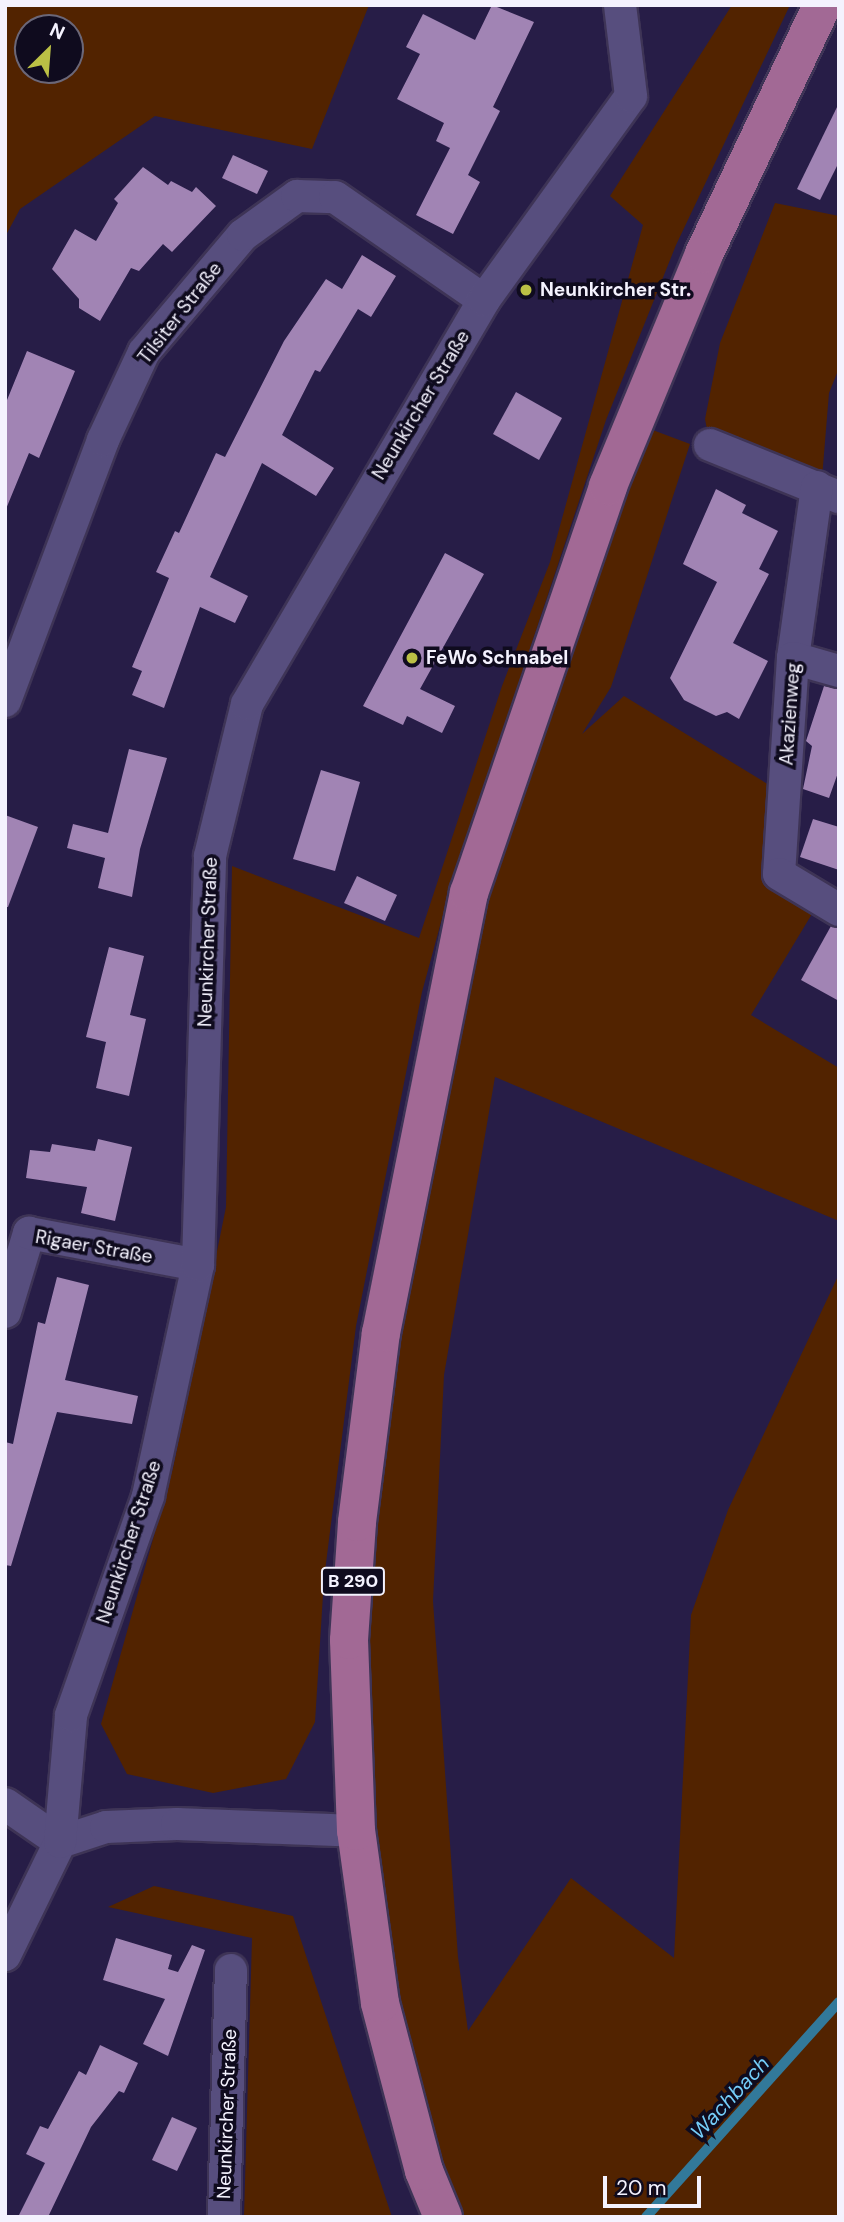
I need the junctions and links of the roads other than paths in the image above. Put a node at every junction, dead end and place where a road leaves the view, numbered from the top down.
1 (620, 5) edge
2 (822, 5) edge
3 (484, 300) junction
4 (710, 445) dead end
5 (828, 492) edge
6 (793, 658) junction
7 (839, 671) edge
8 (5, 701) edge
9 (839, 910) edge
10 (198, 1265) junction
11 (5, 1312) edge
12 (5, 1804) edge
13 (356, 1830) junction
14 (61, 1842) junction
15 (5, 1955) edge
16 (231, 1970) dead end
17 (223, 2217) edge
18 (443, 2217) edge

1 - 3 street, Neunkircher Straße
2 - 13 main road, B 290
3 - 8 street, Tilsiter Straße
3 - 10 street, Neunkircher Straße
4 - 5 street
5 - 6 street, Akazienweg
6 - 7 street
6 - 9 street, Akazienweg
10 - 11 street, Rigaer Straße
10 - 14 street, Neunkircher Straße
12 - 14 street
13 - 14 street
13 - 18 main road, B 290
14 - 15 street, Neunkircher Straße
16 - 17 street, Neunkircher Straße

